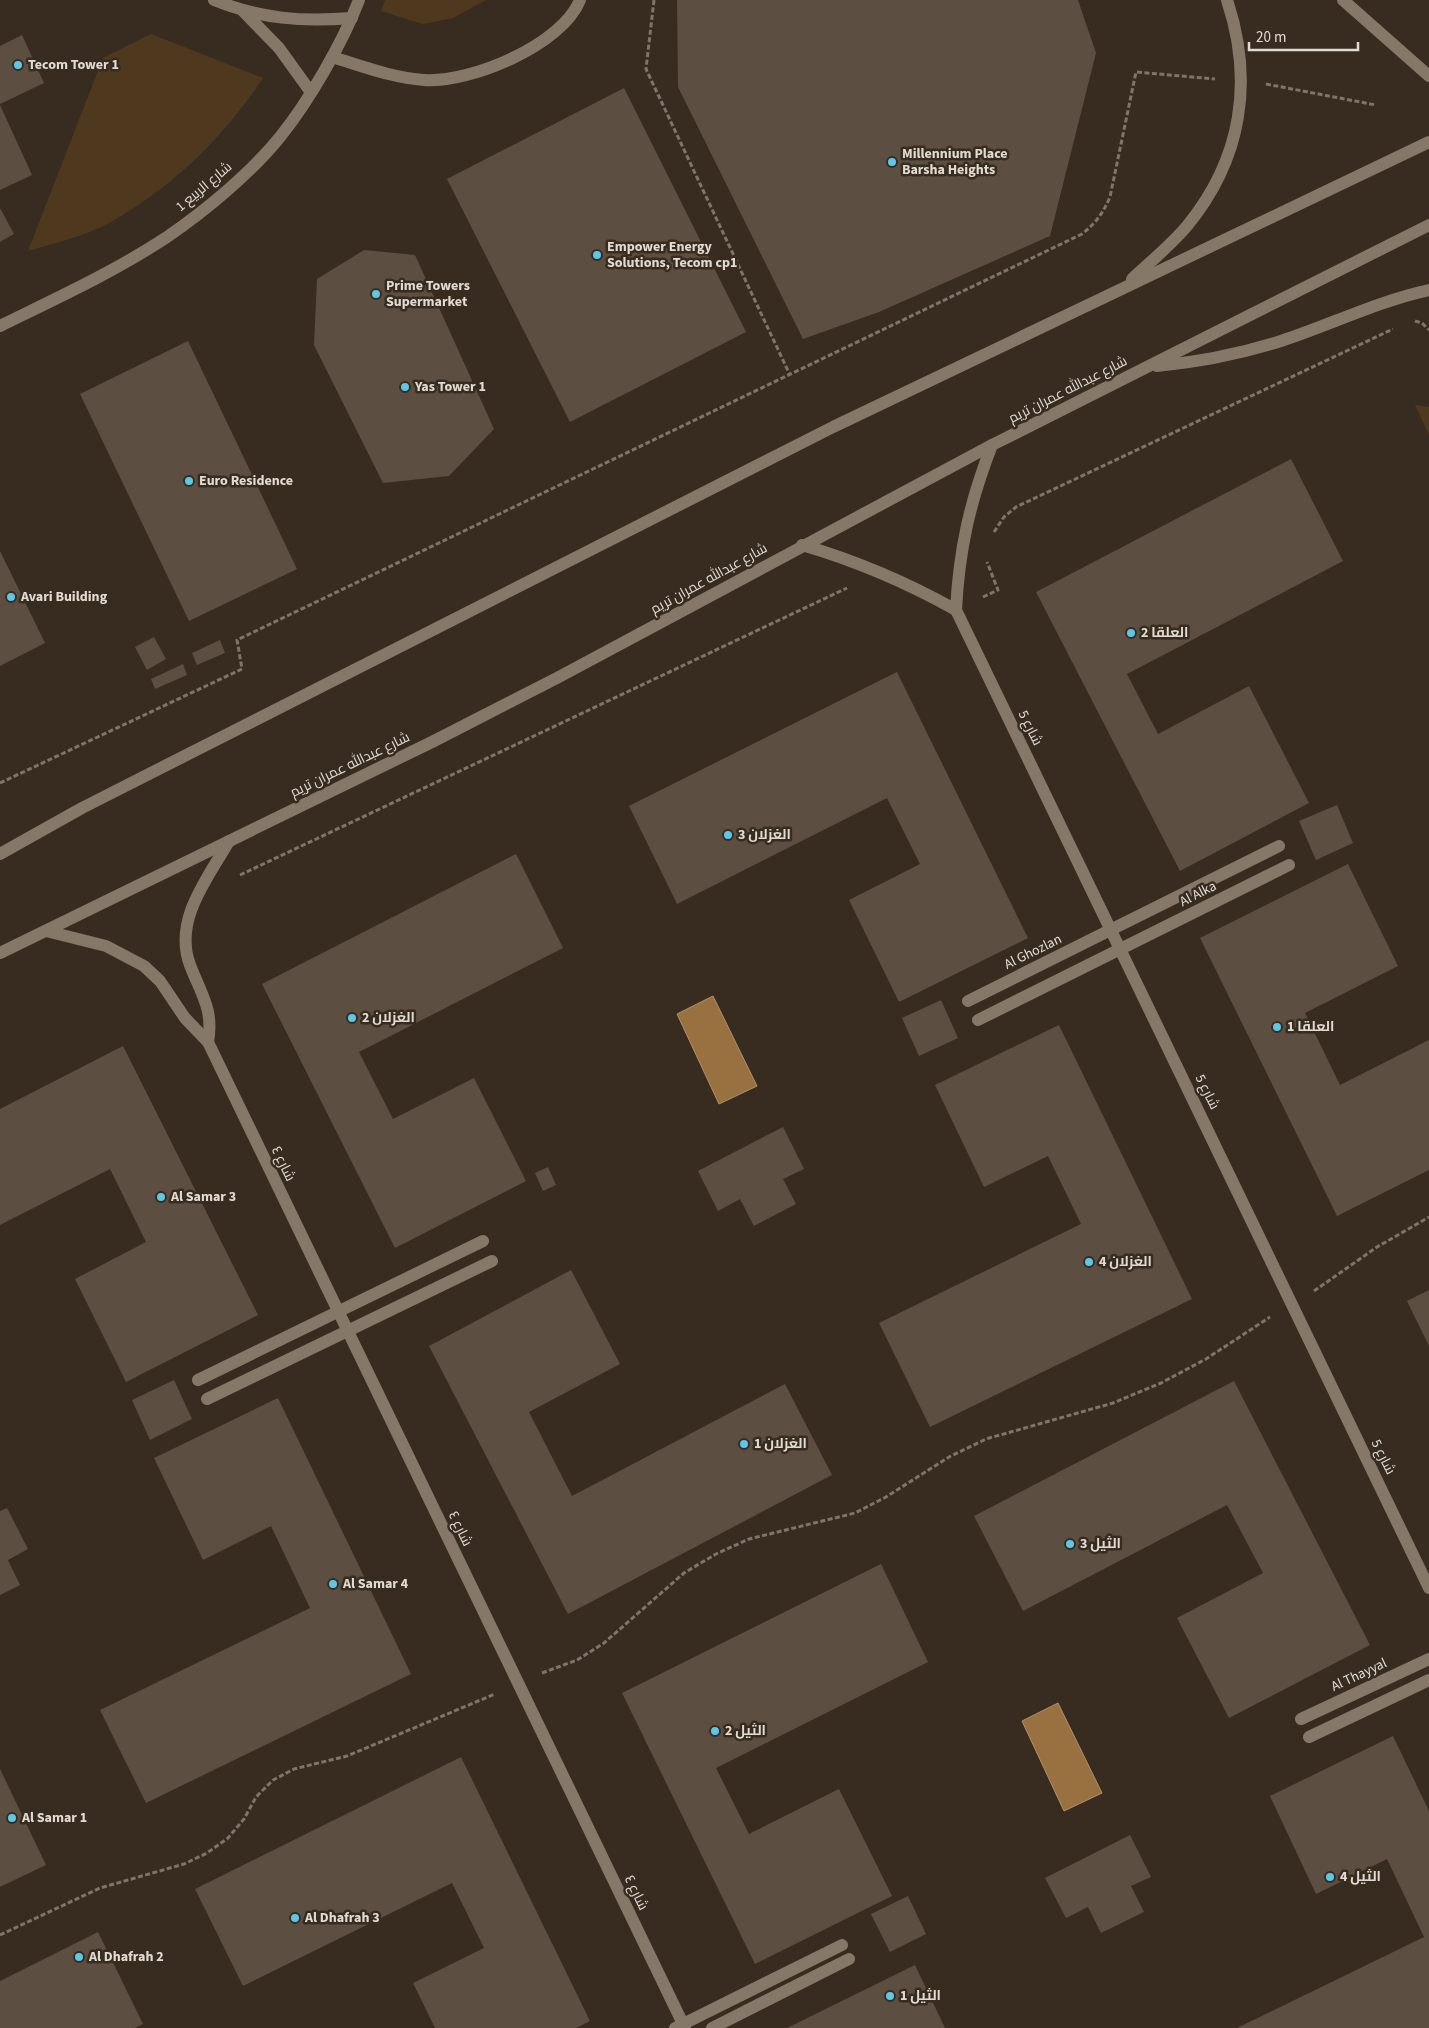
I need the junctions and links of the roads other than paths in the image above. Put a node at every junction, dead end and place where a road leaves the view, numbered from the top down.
1 (214, 0) edge
2 (360, 0) edge
3 (580, 0) edge
4 (1227, 0) edge
5 (1343, 0) edge
6 (243, 12) junction
7 (352, 18) junction
8 (332, 57) junction
9 (1429, 76) edge
10 (310, 91) junction
11 (1429, 143) edge
12 (1429, 225) edge
13 (1124, 287) junction
14 (1429, 290) edge
15 (0, 326) edge
16 (1149, 366) junction
17 (992, 445) junction
18 (802, 545) junction
19 (956, 610) junction
20 (229, 841) junction
21 (1279, 846) dead end
22 (0, 854) edge
23 (1289, 865) dead end
24 (46, 931) junction
25 (1112, 931) junction
26 (1121, 950) junction
27 (0, 953) edge
28 (968, 1001) dead end
29 (978, 1020) dead end
30 (208, 1042) junction
31 (483, 1240) dead end
32 (492, 1260) dead end
33 (338, 1311) junction
34 (347, 1330) junction
35 (198, 1380) dead end
36 (207, 1399) dead end
37 (1429, 1588) edge
38 (1429, 1659) edge
39 (1429, 1680) edge
40 (1301, 1719) dead end
41 (1309, 1736) dead end
42 (842, 1944) dead end
43 (849, 1959) dead end
44 (681, 2027) edge
45 (712, 2028) edge

1 - 6 main road
2 - 7 main road, شارع الربيع 1
3 - 8 main road
4 - 13 main road
5 - 9 main road
6 - 7 main road
6 - 10 main road
7 - 8 main road, شارع الربيع 1
8 - 10 main road, شارع الربيع 1
10 - 15 main road, شارع الربيع 1
11 - 13 main road
12 - 16 main road, شارع عبدالله عمران تريم
13 - 22 main road
14 - 16 main road
16 - 17 main road, شارع عبدالله عمران تريم
17 - 18 main road, شارع عبدالله عمران تريم
17 - 19 main road, شارع 5
18 - 19 main road
18 - 20 main road, شارع عبدالله عمران تريم
19 - 25 main road, شارع 5
20 - 24 main road, شارع عبدالله عمران تريم
20 - 30 main road
21 - 25 main road, Al Alka
23 - 26 main road, Al Alka
24 - 27 main road, شارع عبدالله عمران تريم
24 - 30 main road, شارع ٤
25 - 26 main road, شارع 5
25 - 28 main road, Al Ghozlan
26 - 29 main road
26 - 37 main road, شارع 5
30 - 33 main road, شارع ٤
31 - 33 main road
32 - 34 main road
33 - 34 main road, شارع ٤
33 - 35 main road
34 - 36 main road
34 - 44 main road, شارع ٤
38 - 40 main road, Al Thayyal
39 - 41 main road
42 - 44 main road
43 - 45 main road

